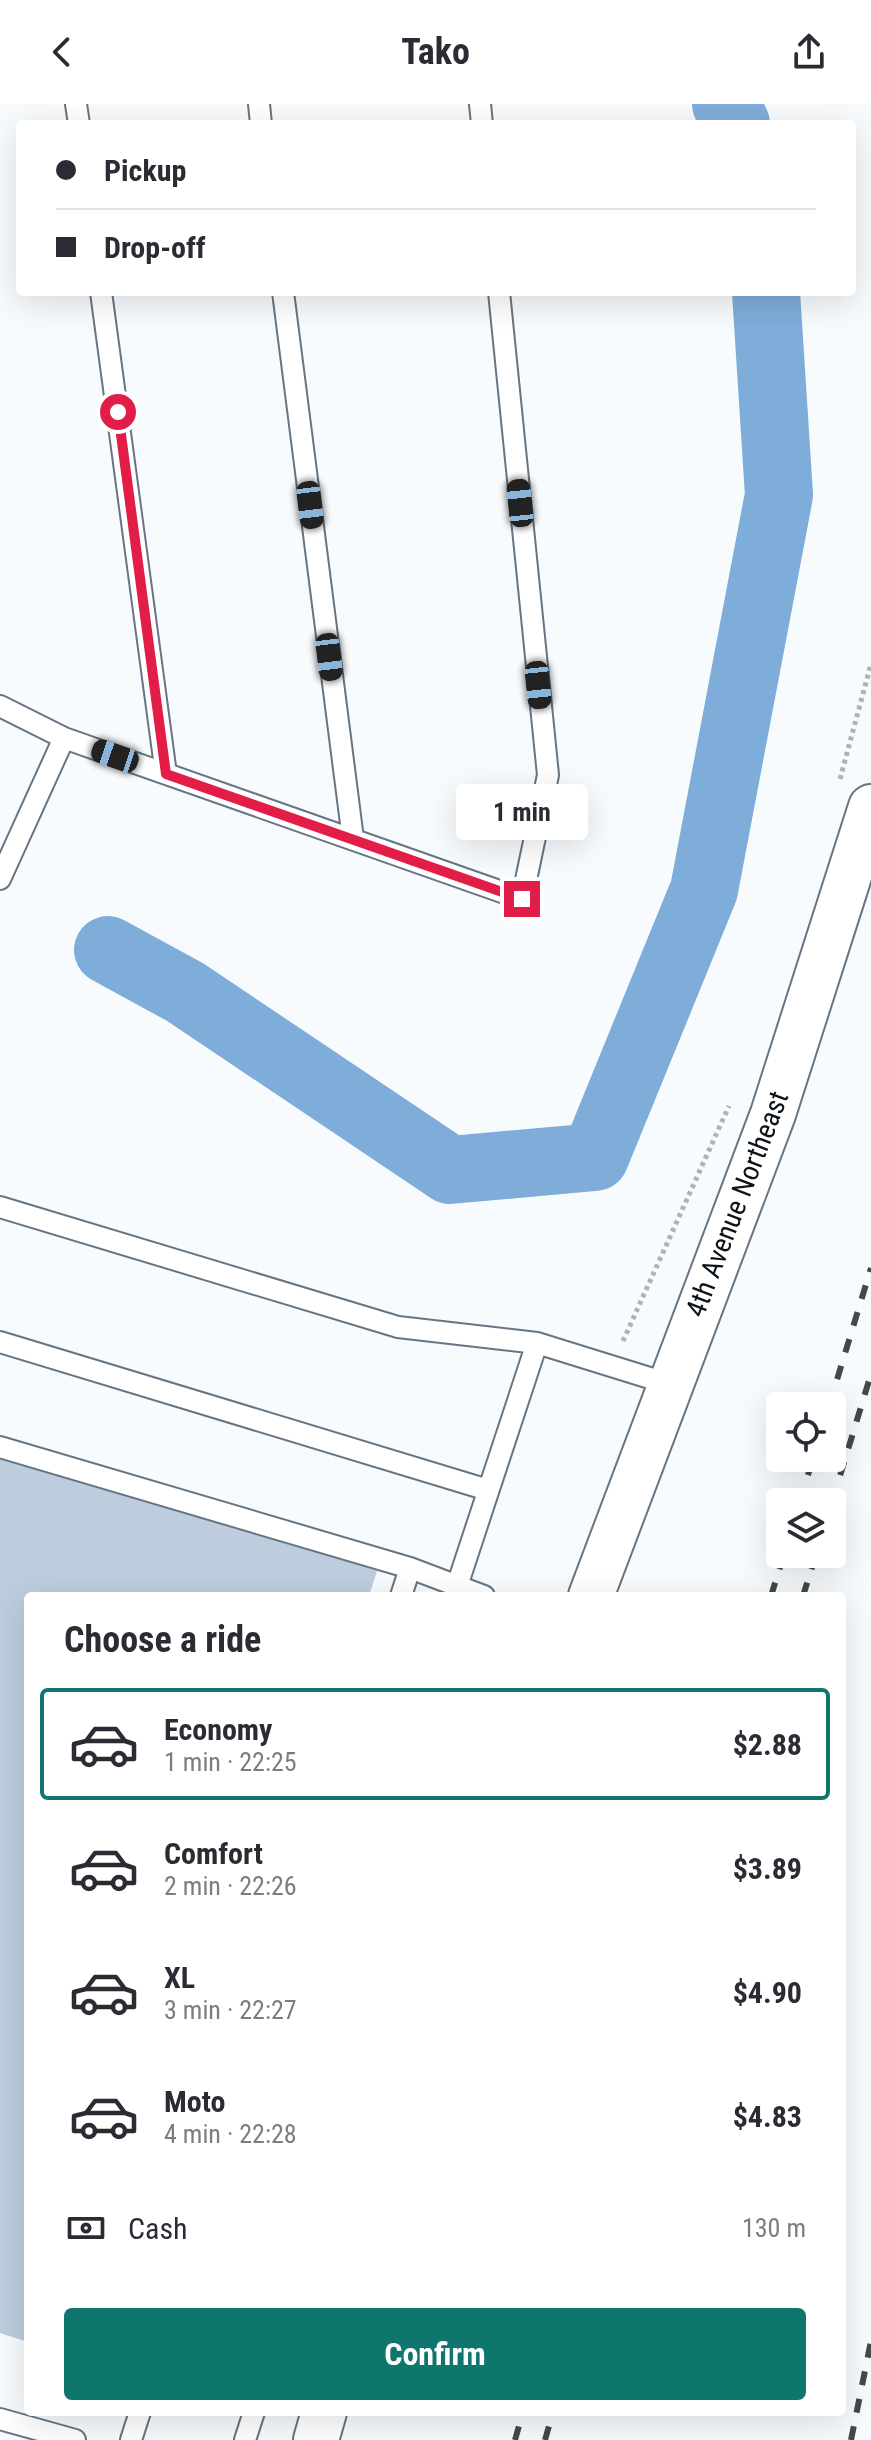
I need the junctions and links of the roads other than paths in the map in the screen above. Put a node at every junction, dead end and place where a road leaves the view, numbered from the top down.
1 (102, 296) edge
2 (284, 296) edge
3 (499, 296) edge
4 (0, 706) edge
5 (64, 738) junction
6 (166, 774) junction
7 (853, 799) edge
8 (353, 839) junction
9 (0, 879) edge
10 (0, 1207) edge
11 (0, 1342) edge
12 (537, 1343) junction
13 (669, 1384) junction
14 (0, 1447) edge
15 (488, 1490) junction
16 (410, 1568) junction
17 (458, 1591) edge
18 (402, 1592) edge
19 (592, 1592) edge
20 (139, 2416) edge
21 (253, 2416) edge
22 (323, 2416) edge
23 (0, 2419) edge
24 (75, 2440) edge
25 (131, 2440) edge
26 (245, 2440) edge
27 (316, 2440) edge

1 - 6 lane
2 - 8 lane
3 - 8 lane
4 - 5 lane
5 - 6 lane
5 - 9 lane
6 - 8 lane
7 - 13 street, 4th Avenue Northeast
10 - 12 lane
11 - 15 lane
12 - 13 lane
12 - 15 lane
13 - 19 street, 4th Avenue Northeast
14 - 16 lane
15 - 17 lane
16 - 17 lane
16 - 18 lane
20 - 25 lane
21 - 26 lane
22 - 27 street
23 - 24 lane

